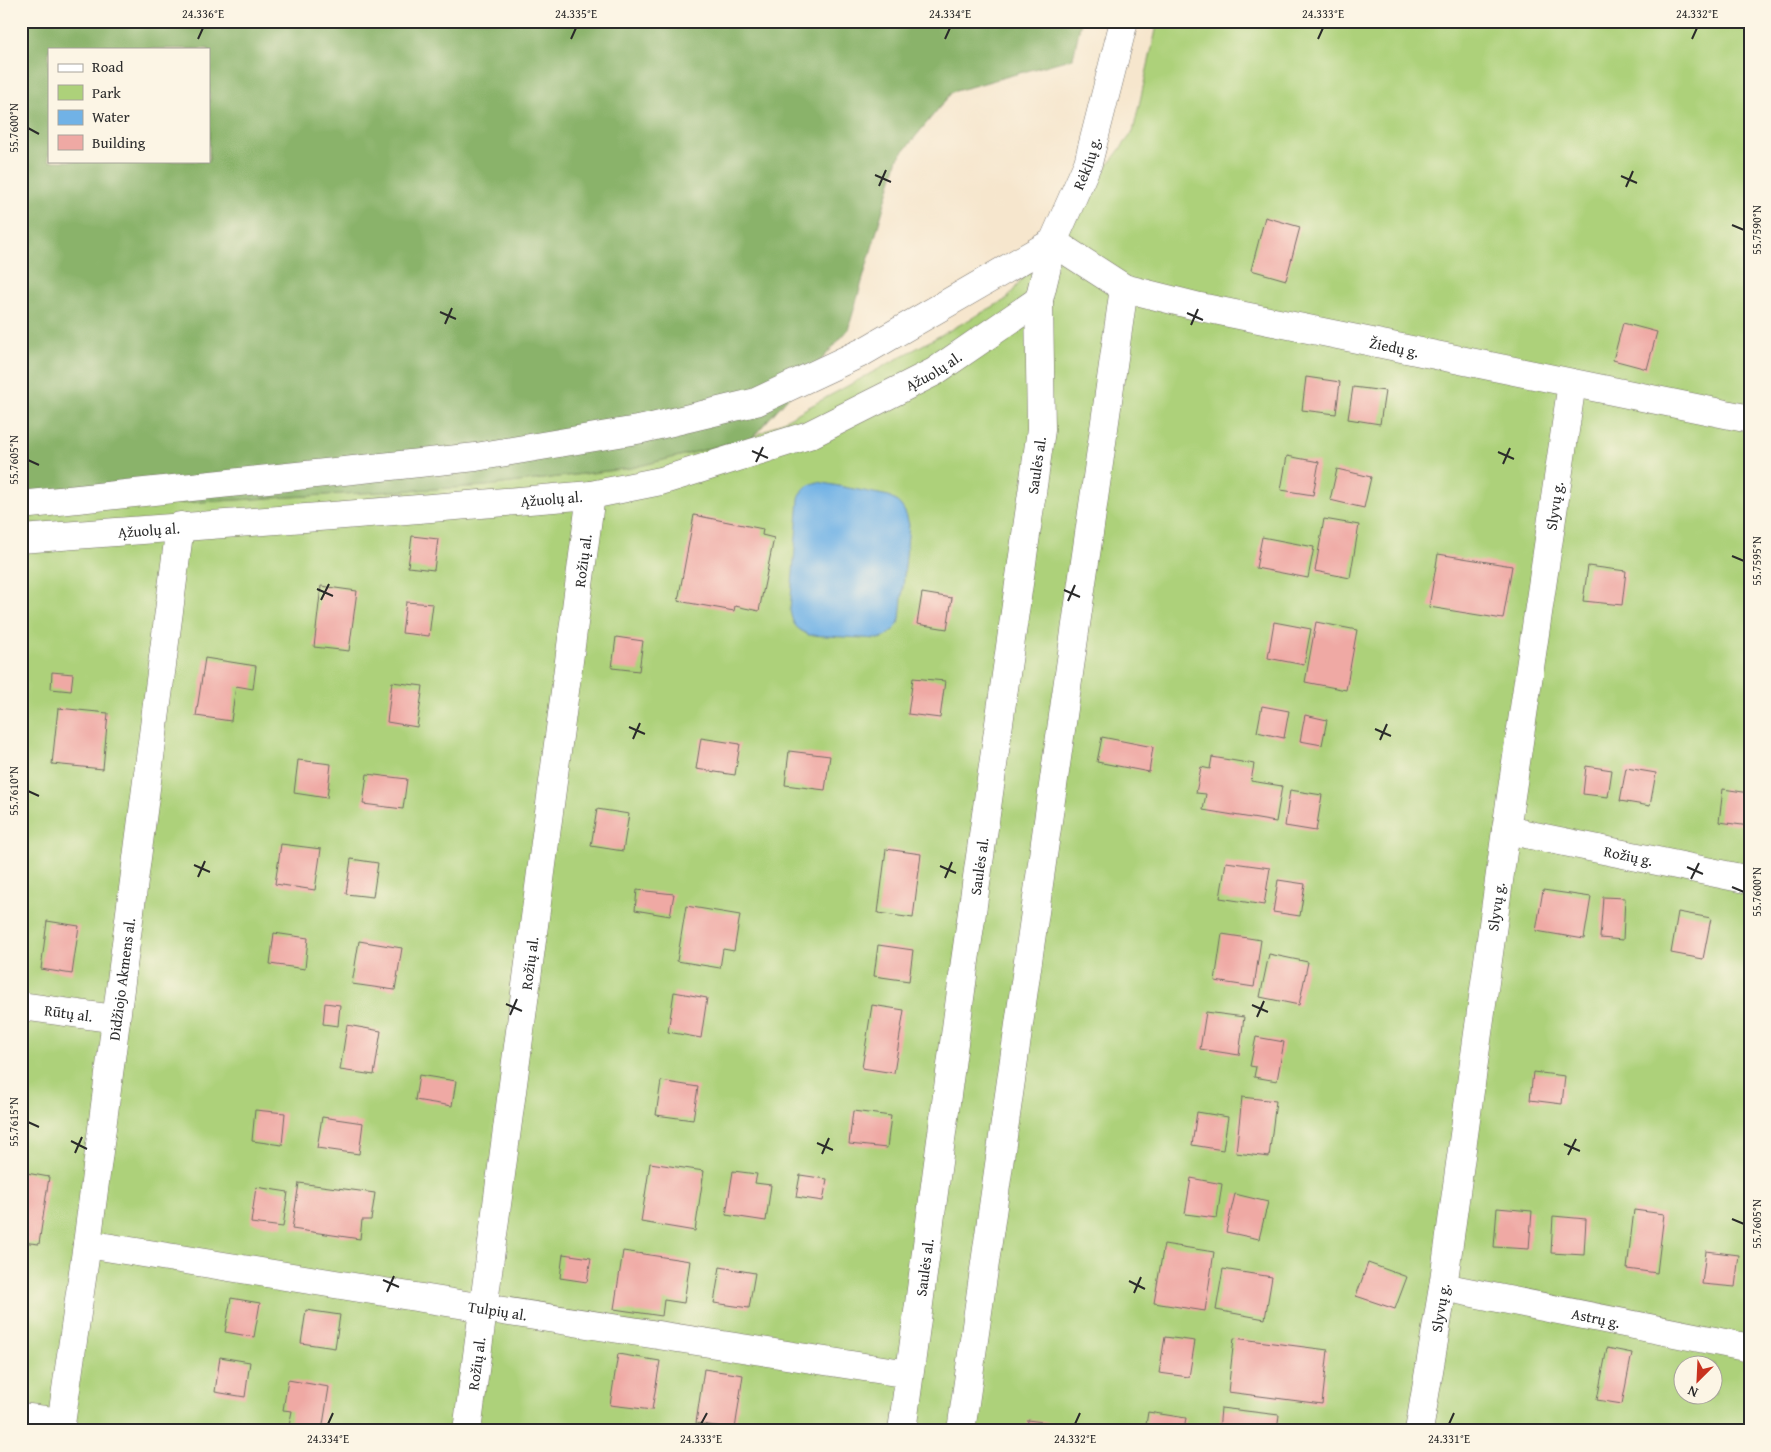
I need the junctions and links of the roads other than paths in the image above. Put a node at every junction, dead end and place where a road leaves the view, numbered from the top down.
1 (1124, 21) edge
2 (1052, 242) junction
3 (1124, 288) junction
4 (1039, 300) junction
5 (1572, 383) junction
6 (1750, 418) edge
7 (591, 495) junction
8 (21, 505) edge
9 (180, 526) junction
10 (21, 539) edge
11 (1506, 830) junction
12 (1750, 880) edge
13 (21, 1006) edge
14 (116, 1019) junction
15 (87, 1244) junction
16 (1443, 1287) junction
17 (484, 1308) junction
18 (1750, 1348) edge
19 (909, 1374) junction
20 (21, 1417) edge
21 (60, 1427) edge
22 (467, 1431) edge
23 (902, 1431) edge
24 (961, 1431) edge
25 (1419, 1431) edge

1 - 2 street, Rėklių g.
2 - 3 street, Žiedų g.
2 - 4 street, Rėklių g.
2 - 8 street
3 - 5 street, Žiedų g.
3 - 24 street
4 - 7 street, Ąžuolų al.
4 - 19 street, Saulės al.
5 - 6 street, Žiedų g.
5 - 11 street, Slyvų g.
7 - 9 street, Ąžuolų al.
7 - 17 street, Rožių al.
9 - 10 street, Ąžuolų al.
9 - 14 street, Didžiojo Akmens al.
11 - 12 street, Rožių g.
11 - 16 street, Slyvų g.
13 - 14 street, Rūtų al.
14 - 15 street, Didžiojo Akmens al.
15 - 17 street, Tulpių al.
15 - 21 street, Didžiojo Akmens al.
16 - 18 street, Astrų g.
16 - 25 street, Slyvų g.
17 - 19 street, Tulpių al.
17 - 22 street, Rožių al.
19 - 23 street, Saulės al.
20 - 21 street

